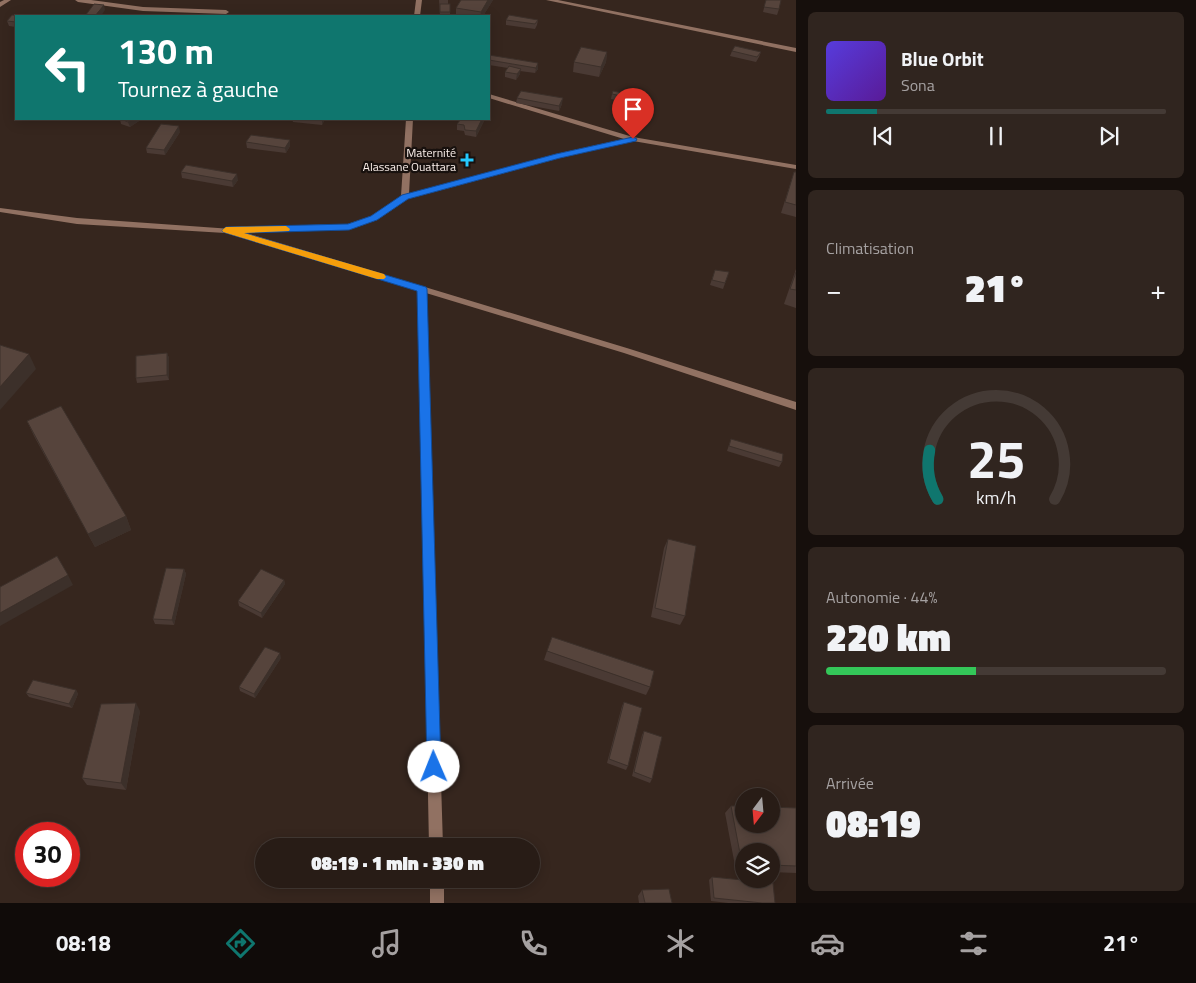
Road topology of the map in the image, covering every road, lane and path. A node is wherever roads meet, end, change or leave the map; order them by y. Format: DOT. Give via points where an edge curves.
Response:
graph roads {
  1 [pos="8,0"];
  2 [pos="78,0"];
  3 [pos="145,0"];
  4 [pos="419,0"];
  5 [pos="549,0"];
  6 [pos="0,5"];
  7 [pos="142,9"];
  8 [pos="226,12"];
  9 [pos="417,15"];
  10 [pos="796,50"];
  11 [pos="490,96"];
  12 [pos="409,120"];
  13 [pos="633,139"];
  14 [pos="796,167"];
  15 [pos="405,197"];
  16 [pos="0,210"];
  17 [pos="226,230"];
  18 [pos="422,289"];
  19 [pos="796,406"];
  20 [pos="436,838"];
  21 [pos="437,888"];
  22 [pos="437,903"];
  1 -- 6 [label="street"];
  2 -- 7 [label="street"];
  3 -- 7 [label="street"];
  4 -- 9 [label="street"];
  5 -- 10 [label="street"];
  7 -- 8 [label="street"];
  11 -- 13 [label="street"];
  12 -- 15 [label="street"];
  13 -- 14 [label="street"];
  13 -- 15 [label="street"];
  15 -- 17 [label="street" via="374,218 349,227"];
  16 -- 17 [label="street" via="77,221"];
  17 -- 18 [label="street"];
  18 -- 19 [label="street" via="627,350"];
  18 -- 20 [label="street"];
  21 -- 22 [label="street"];
}
